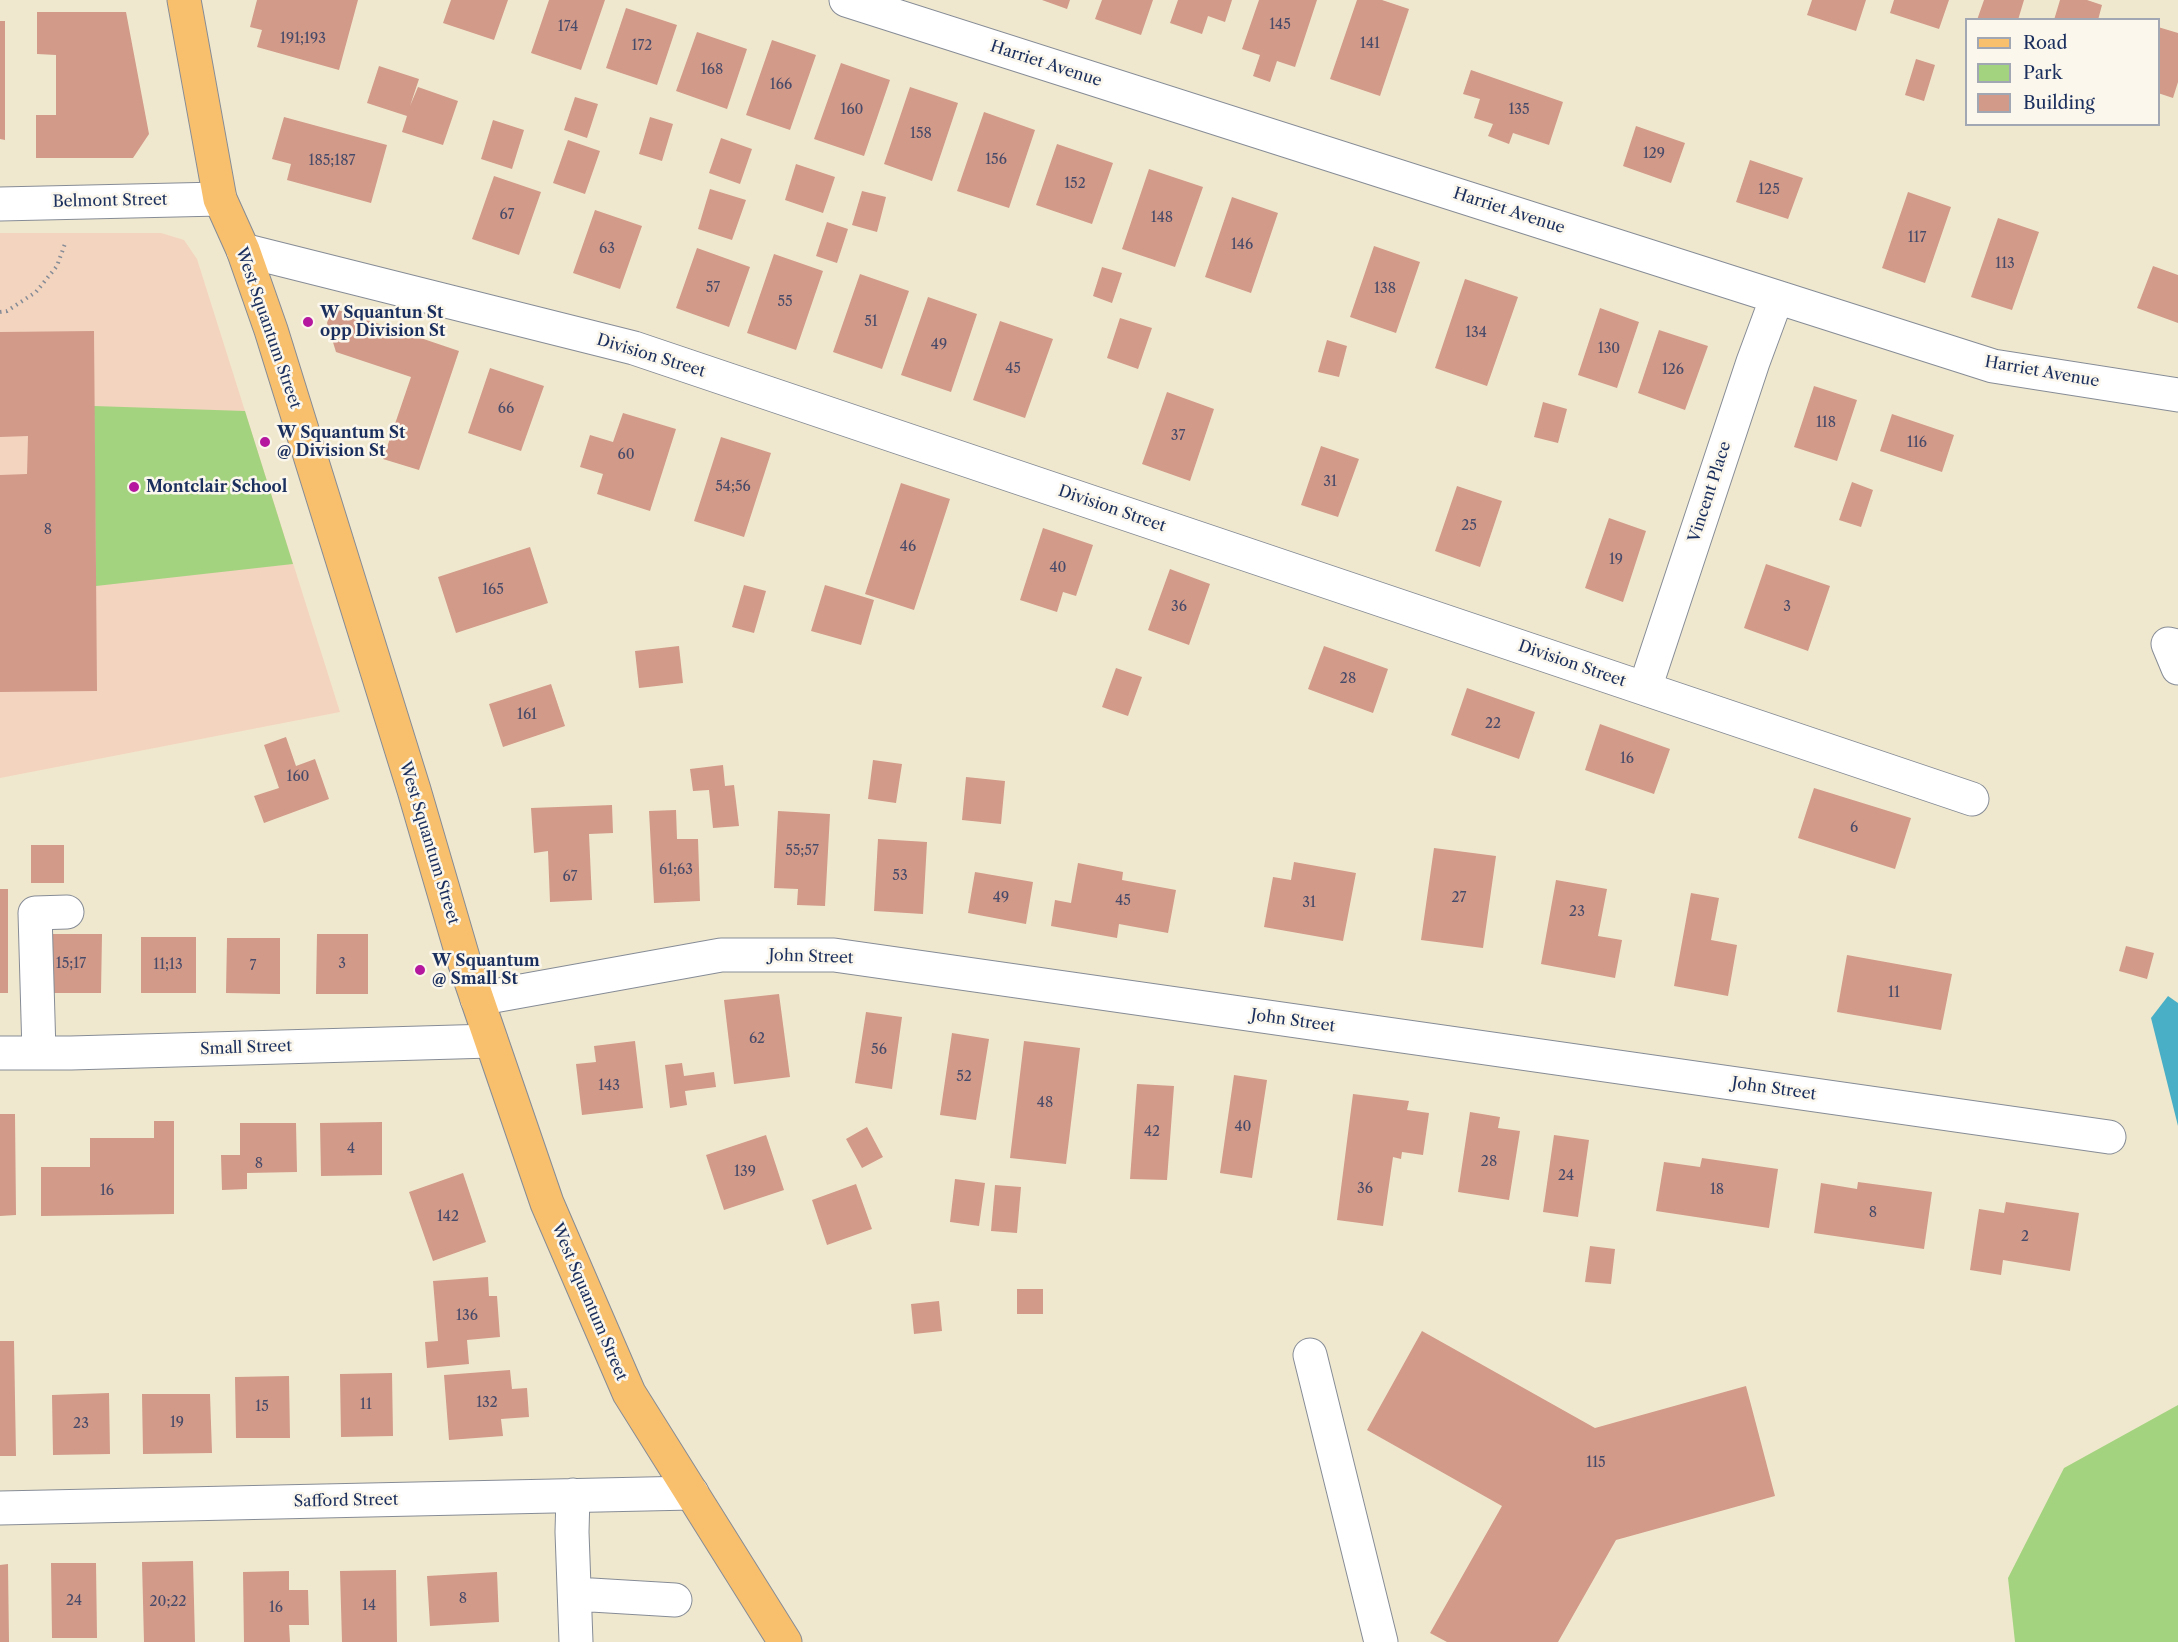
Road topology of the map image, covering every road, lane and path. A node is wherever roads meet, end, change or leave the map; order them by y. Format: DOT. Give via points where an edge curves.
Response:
graph roads {
  1 [pos="184,0"];
  2 [pos="846,0"];
  3 [pos="220,199"];
  4 [pos="0,204"];
  5 [pos="68,234"];
  6 [pos="243,250"];
  7 [pos="1778,297"];
  8 [pos="0,312"];
  9 [pos="2178,395"];
  10 [pos="2178,646"];
  11 [pos="2178,668"];
  12 [pos="1645,688"];
  13 [pos="1972,799"];
  14 [pos="67,912"];
  15 [pos="477,999"];
  16 [pos="491,1041"];
  17 [pos="0,1053"];
  18 [pos="39,1053"];
  19 [pos="2109,1137"];
  20 [pos="1310,1355"];
  21 [pos="692,1493"];
  22 [pos="573,1495"];
  23 [pos="0,1508"];
  24 [pos="575,1594"];
  25 [pos="675,1600"];
  26 [pos="576,1642"];
  27 [pos="785,1642"];
  28 [pos="1380,1642"];
  1 -- 3 [label="main road, West Squantum Street"];
  2 -- 7 [label="street, Harriet Avenue"];
  3 -- 4 [label="street, Belmont Street"];
  3 -- 6 [label="main road, West Squantum Street"];
  5 -- 8 [label="path" via="57,266 36,292"];
  6 -- 12 [label="street, Division Street" via="634,348"];
  6 -- 15 [label="main road, West Squantum Street"];
  7 -- 9 [label="street, Harriet Avenue" via="1993,366"];
  7 -- 12 [label="street, Vincent Place"];
  10 -- 11 [label="street" via="2168,644"];
  12 -- 13 [label="street, Division Street"];
  14 -- 18 [label="street" via="35,913"];
  15 -- 16 [label="main road, West Squantum Street"];
  15 -- 19 [label="street, John Street" via="721,955 834,956"];
  16 -- 18 [label="street, Small Street"];
  16 -- 21 [label="main road, West Squantum Street" via="547,1203 629,1393"];
  17 -- 18 [label="street, Small Street"];
  20 -- 28 [label="street"];
  21 -- 22 [label="street, Safford Street"];
  21 -- 27 [label="main road, West Squantum Street"];
  22 -- 23 [label="street, Safford Street"];
  22 -- 24 [label="street"];
  24 -- 25 [label="street"];
  24 -- 26 [label="street"];
}
